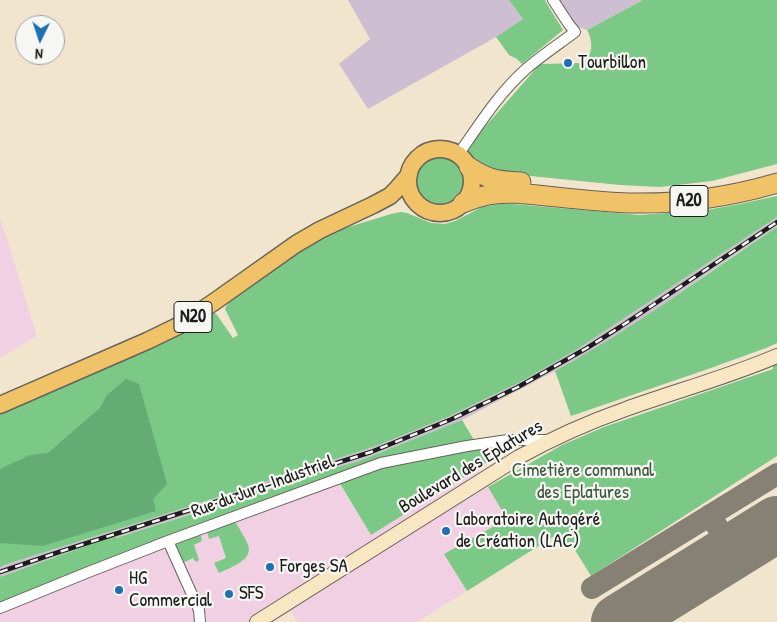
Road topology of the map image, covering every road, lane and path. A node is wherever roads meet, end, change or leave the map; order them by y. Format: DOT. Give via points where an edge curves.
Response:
graph roads {
  1 [pos="553,0"];
  2 [pos="464,161"];
  3 [pos="777,171"];
  4 [pos="409,175"];
  5 [pos="777,183"];
  6 [pos="418,203"];
  7 [pos="463,203"];
  8 [pos="373,205"];
  9 [pos="777,356"];
  10 [pos="0,405"];
  11 [pos="549,440"];
  12 [pos="168,541"];
  13 [pos="0,608"];
  14 [pos="200,622"];
  15 [pos="257,622"];
  1 -- 2 [label="street" via="575,32 519,76 488,112"];
  2 -- 3 [label="highway, A20" via="493,180 631,192 709,187"];
  2 -- 4 [label="main road, N20" via="444,149 428,151 411,167"];
  2 -- 7 [label="main road" via="472,182"];
  4 -- 6 [label="main road" via="410,190"];
  4 -- 8 [label="main road, N20" via="390,196"];
  5 -- 7 [label="highway, A20" via="682,202 629,203 500,193"];
  6 -- 7 [label="main road, N20" via="430,211 444,212"];
  6 -- 8 [label="main road, N20"];
  8 -- 10 [label="main road, N20" via="296,244 180,325"];
  9 -- 11 [label="main road, Boulevard des Eplatures"];
  11 -- 12 [label="street, Rue du Jura-Industriel" via="508,440 381,463"];
  11 -- 15 [label="main road, Boulevard des Eplatures"];
  12 -- 13 [label="street, Rue du Jura-Industriel"];
  12 -- 14 [label="street" via="199,610"];
}
